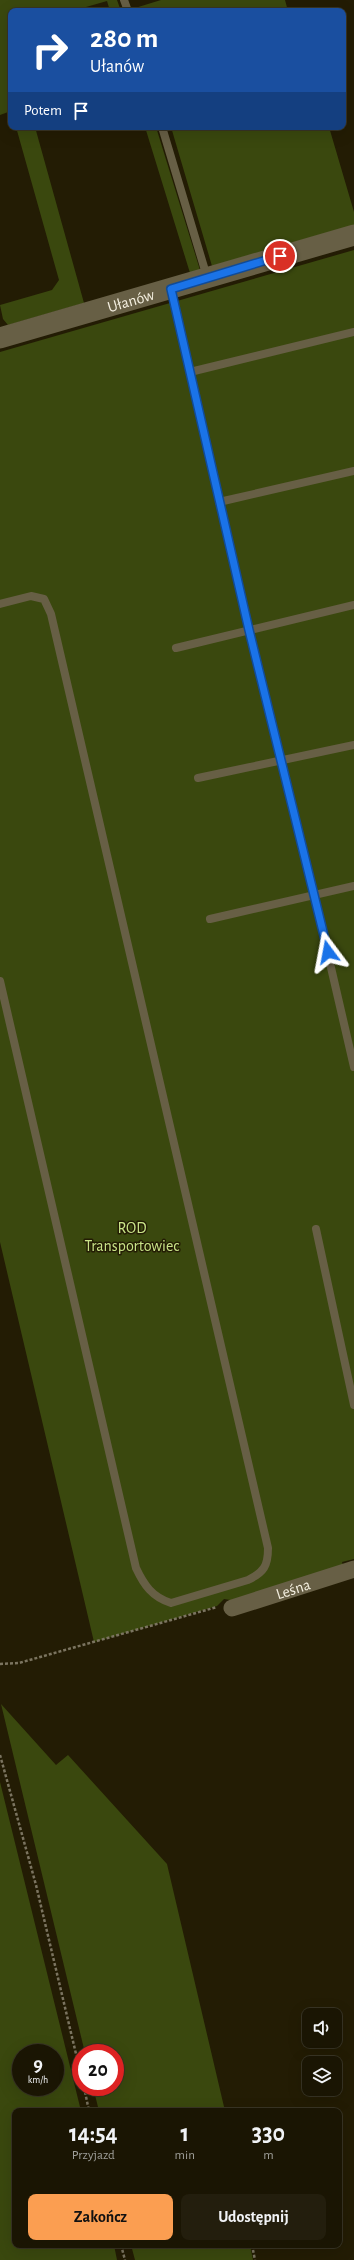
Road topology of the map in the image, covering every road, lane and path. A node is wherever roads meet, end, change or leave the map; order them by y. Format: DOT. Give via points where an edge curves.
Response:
graph roads {
  1 [pos="163,130"];
  2 [pos="354,235"];
  3 [pos="207,278"];
  4 [pos="171,289"];
  5 [pos="354,332"];
  6 [pos="0,338"];
  7 [pos="190,372"];
  8 [pos="354,471"];
  9 [pos="219,502"];
  10 [pos="0,604"];
  11 [pos="354,605"];
  12 [pos="249,630"];
  13 [pos="176,648"];
  14 [pos="354,745"];
  15 [pos="281,761"];
  16 [pos="198,778"];
  17 [pos="354,886"];
  18 [pos="314,894"];
  19 [pos="210,918"];
  20 [pos="0,981"];
  21 [pos="354,1067"];
  22 [pos="316,1229"];
  23 [pos="354,1405"];
  24 [pos="354,1569"];
  25 [pos="232,1608"];
  26 [pos="0,1664"];
  27 [pos="0,1755"];
  28 [pos="74,2044"];
  29 [pos="86,2096"];
  30 [pos="88,2108"];
  31 [pos="122,2248"];
  32 [pos="253,2248"];
  33 [pos="125,2260"];
  34 [pos="255,2260"];
  1 -- 3 [label="lane"];
  2 -- 3 [label="street, Ułanów"];
  3 -- 4 [label="street, Ułanów"];
  4 -- 6 [label="street, Ułanów"];
  4 -- 7 [label="lane"];
  5 -- 7 [label="lane"];
  7 -- 9 [label="lane"];
  8 -- 9 [label="lane"];
  9 -- 12 [label="lane"];
  10 -- 20 [label="lane" via="31,596 44,599 51,614 268,1548 266,1565 248,1580 171,1603 159,1599 150,1592 136,1568"];
  11 -- 12 [label="lane"];
  12 -- 13 [label="lane"];
  12 -- 15 [label="lane"];
  14 -- 15 [label="lane"];
  15 -- 16 [label="lane"];
  15 -- 18 [label="lane"];
  17 -- 18 [label="lane"];
  18 -- 19 [label="lane"];
  18 -- 21 [label="lane"];
  22 -- 23 [label="lane"];
  24 -- 25 [label="street, Leśna"];
  25 -- 26 [label="path" via="222,1606 19,1663"];
  27 -- 28 [label="path" via="36,1886"];
  29 -- 30 [label="path"];
  31 -- 33 [label="path"];
  32 -- 34 [label="path"];
}
